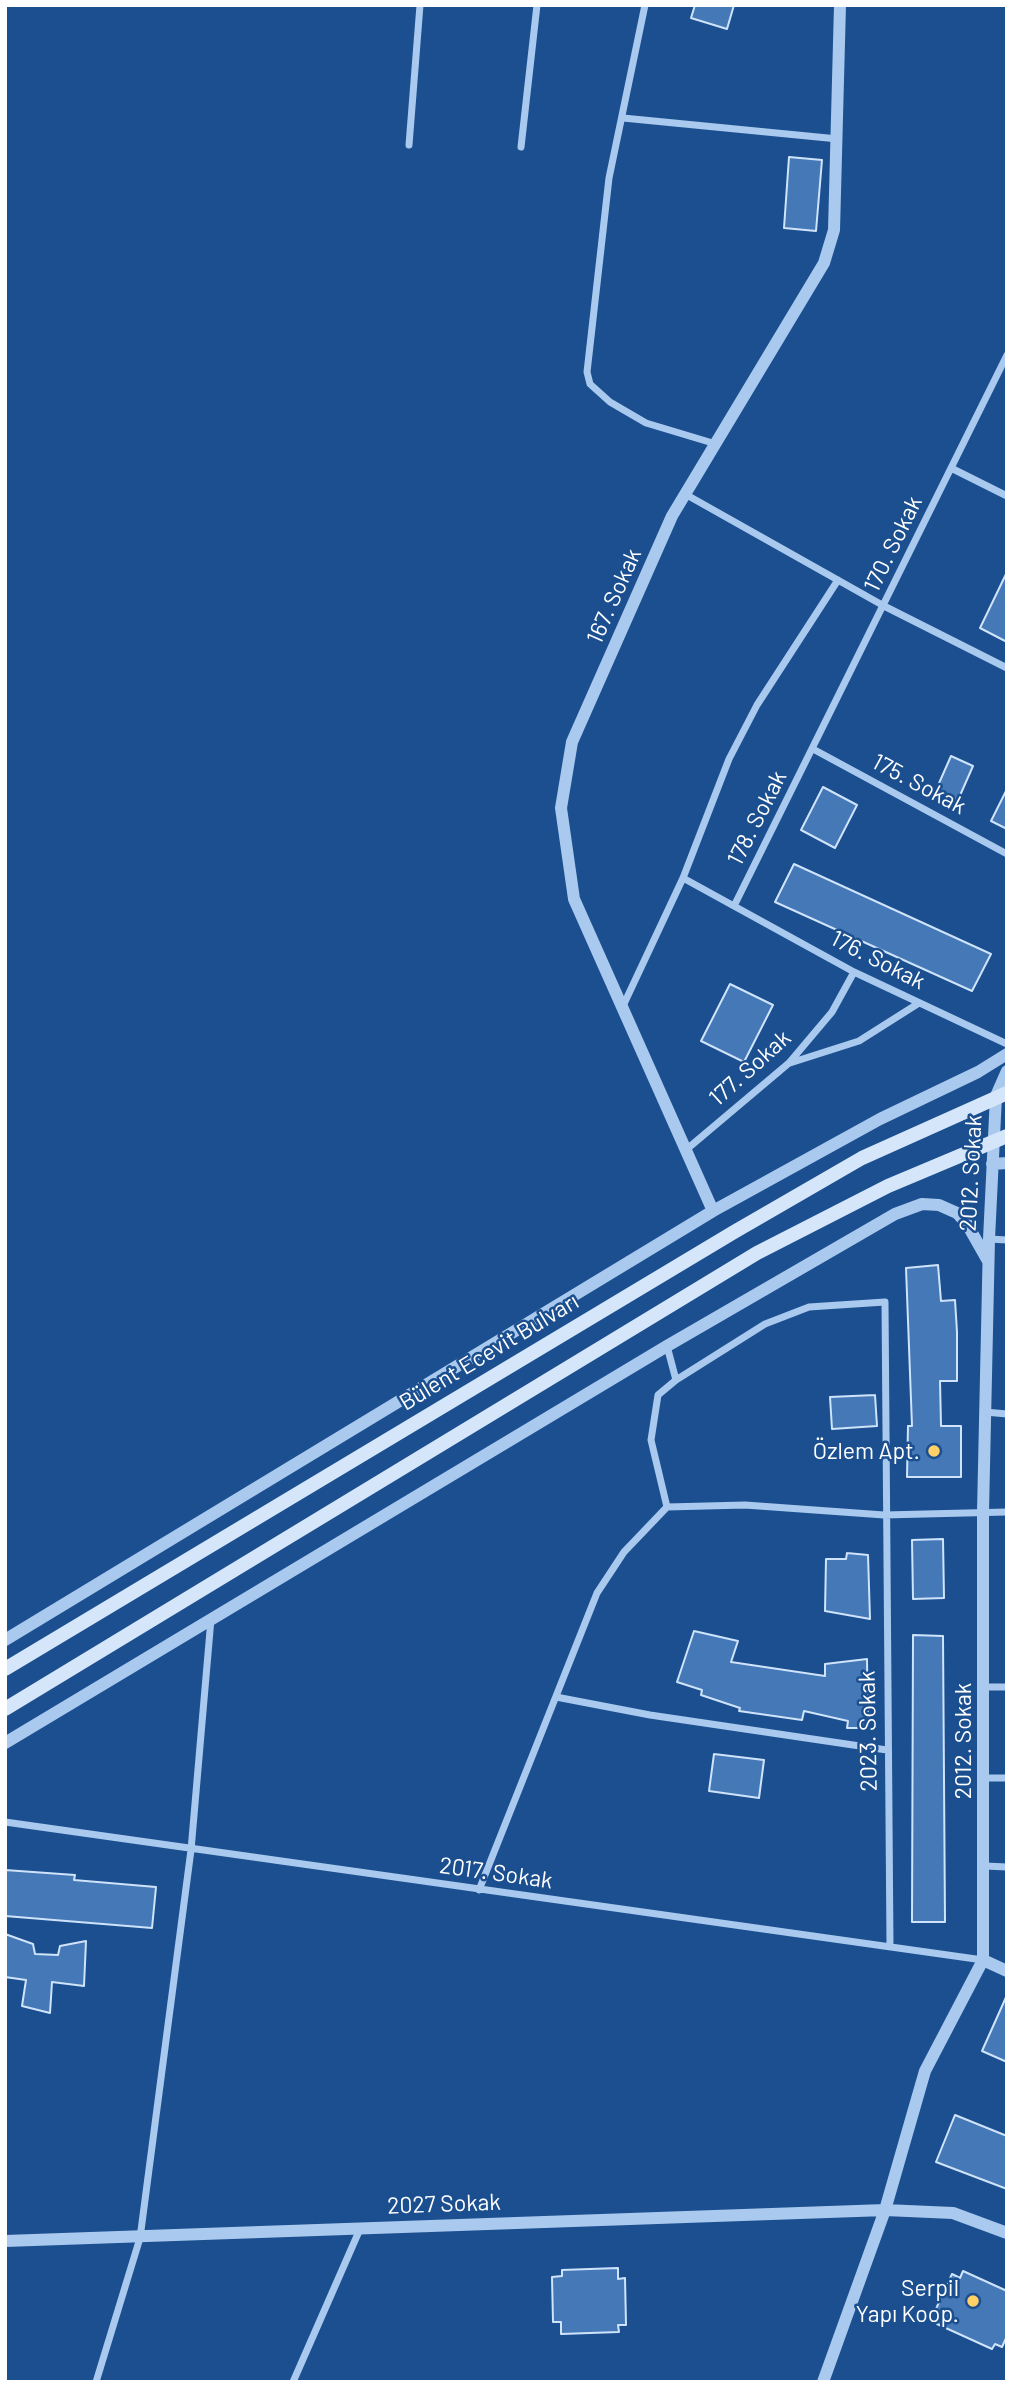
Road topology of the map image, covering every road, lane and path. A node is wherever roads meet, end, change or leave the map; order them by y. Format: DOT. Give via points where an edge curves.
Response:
graph roads {
  1 [pos="420,5"];
  2 [pos="537,5"];
  3 [pos="645,5"];
  4 [pos="840,5"];
  5 [pos="623,118"];
  6 [pos="838,139"];
  7 [pos="409,145"];
  8 [pos="521,147"];
  9 [pos="1007,355"];
  10 [pos="716,443"];
  11 [pos="951,468"];
  12 [pos="685,494"];
  13 [pos="1007,496"];
  14 [pos="838,580"];
  15 [pos="884,606"];
  16 [pos="1007,668"];
  17 [pos="813,749"];
  18 [pos="1007,854"];
  19 [pos="683,878"];
  20 [pos="735,904"];
  21 [pos="854,972"];
  22 [pos="919,1003"];
  23 [pos="622,1007"];
  24 [pos="1007,1044"];
  25 [pos="1007,1055"];
  26 [pos="789,1063"];
  27 [pos="1007,1071"];
  28 [pos="1002,1094"];
  29 [pos="1001,1138"];
  30 [pos="687,1149"];
  31 [pos="1007,1163"];
  32 [pos="992,1164"];
  33 [pos="713,1211"];
  34 [pos="989,1239"];
  35 [pos="1007,1240"];
  36 [pos="989,1261"];
  37 [pos="667,1346"];
  38 [pos="676,1380"];
  39 [pos="985,1412"];
  40 [pos="1007,1414"];
  41 [pos="667,1507"];
  42 [pos="984,1512"];
  43 [pos="1007,1512"];
  44 [pos="884,1515"];
  45 [pos="211,1618"];
  46 [pos="5,1640"];
  47 [pos="5,1669"];
  48 [pos="984,1687"];
  49 [pos="1007,1687"];
  50 [pos="556,1697"];
  51 [pos="5,1709"];
  52 [pos="5,1743"];
  53 [pos="887,1751"];
  54 [pos="984,1778"];
  55 [pos="1007,1778"];
  56 [pos="5,1822"];
  57 [pos="191,1850"];
  58 [pos="985,1867"];
  59 [pos="1007,1867"];
  60 [pos="479,1890"];
  61 [pos="890,1947"];
  62 [pos="983,1960"];
  63 [pos="1007,1970"];
  64 [pos="885,2210"];
  65 [pos="360,2228"];
  66 [pos="1007,2232"];
  67 [pos="140,2238"];
  68 [pos="5,2241"];
  69 [pos="96,2382"];
  70 [pos="293,2382"];
  71 [pos="822,2382"];
  1 -- 7 [label="street"];
  2 -- 8 [label="street"];
  3 -- 5 [label="street"];
  4 -- 6 [label="street, 167. Sokak"];
  5 -- 6 [label="street"];
  5 -- 10 [label="street" via="608,178 587,372 590,384 646,423"];
  6 -- 10 [label="street, 167. Sokak" via="834,230 824,263"];
  9 -- 11 [label="street, 170. Sokak"];
  10 -- 12 [label="street, 167. Sokak"];
  11 -- 13 [label="street"];
  11 -- 15 [label="street, 170. Sokak"];
  12 -- 14 [label="street"];
  12 -- 23 [label="street, 167. Sokak" via="671,516 572,742 561,808 574,899"];
  14 -- 15 [label="street"];
  14 -- 19 [label="street" via="757,705 729,759"];
  15 -- 16 [label="street"];
  15 -- 17 [label="street, 170. Sokak"];
  17 -- 18 [label="street, 175. Sokak"];
  17 -- 20 [label="street, 178. Sokak"];
  19 -- 20 [label="street, 176. Sokak"];
  19 -- 23 [label="street"];
  20 -- 21 [label="street, 176. Sokak"];
  21 -- 22 [label="street, 176. Sokak"];
  21 -- 26 [label="street, 177. Sokak" via="832,1012"];
  22 -- 24 [label="street, 176. Sokak"];
  22 -- 26 [label="street" via="859,1041"];
  23 -- 30 [label="street, 167. Sokak"];
  25 -- 33 [label="street"];
  26 -- 30 [label="street, 177. Sokak"];
  27 -- 28 [label="street, 2012. Sokak"];
  28 -- 29 [label="street, 2012. Sokak"];
  28 -- 47 [label="main road, Bülent Ecevit Bulvarı" via="862,1158 745,1225"];
  29 -- 32 [label="street, 2012. Sokak"];
  29 -- 51 [label="main road" via="888,1186 757,1253"];
  30 -- 33 [label="street, 167. Sokak"];
  31 -- 32 [label="street"];
  32 -- 34 [label="street, 2012. Sokak"];
  33 -- 46 [label="street"];
  34 -- 35 [label="street"];
  34 -- 36 [label="street, 2012. Sokak"];
  36 -- 37 [label="street" via="957,1213 922,1204 895,1214"];
  36 -- 39 [label="street, 2012. Sokak"];
  37 -- 38 [label="street"];
  37 -- 45 [label="street"];
  38 -- 41 [label="street" via="658,1395 651,1426"];
  38 -- 44 [label="street, 2023. Sokak" via="765,1324 809,1307 885,1302"];
  39 -- 40 [label="street"];
  39 -- 42 [label="street, 2012. Sokak"];
  41 -- 44 [label="street" via="745,1505"];
  41 -- 50 [label="street" via="631,1544 597,1593"];
  42 -- 43 [label="street"];
  42 -- 44 [label="street"];
  42 -- 48 [label="street, 2012. Sokak"];
  44 -- 53 [label="street, 2023. Sokak"];
  45 -- 52 [label="street"];
  45 -- 57 [label="street"];
  48 -- 49 [label="street"];
  48 -- 54 [label="street, 2012. Sokak"];
  50 -- 53 [label="street"];
  50 -- 60 [label="street"];
  53 -- 61 [label="street, 2023. Sokak"];
  54 -- 55 [label="street"];
  54 -- 58 [label="street, 2012. Sokak"];
  56 -- 57 [label="street, 2017. Sokak"];
  57 -- 60 [label="street, 2017. Sokak"];
  57 -- 67 [label="street"];
  58 -- 59 [label="street"];
  58 -- 62 [label="street, 2012. Sokak"];
  60 -- 61 [label="street, 2017. Sokak"];
  61 -- 62 [label="street, 2017. Sokak"];
  62 -- 63 [label="street"];
  62 -- 64 [label="street, 2012. Sokak" via="925,2071"];
  64 -- 65 [label="street, 2027 Sokak"];
  64 -- 66 [label="street, 2027 Sokak" via="953,2213"];
  64 -- 71 [label="street, 2012. Sokak"];
  65 -- 67 [label="street, 2027 Sokak"];
  65 -- 70 [label="street"];
  67 -- 68 [label="street, 2027 Sokak"];
  67 -- 69 [label="street"];
}
